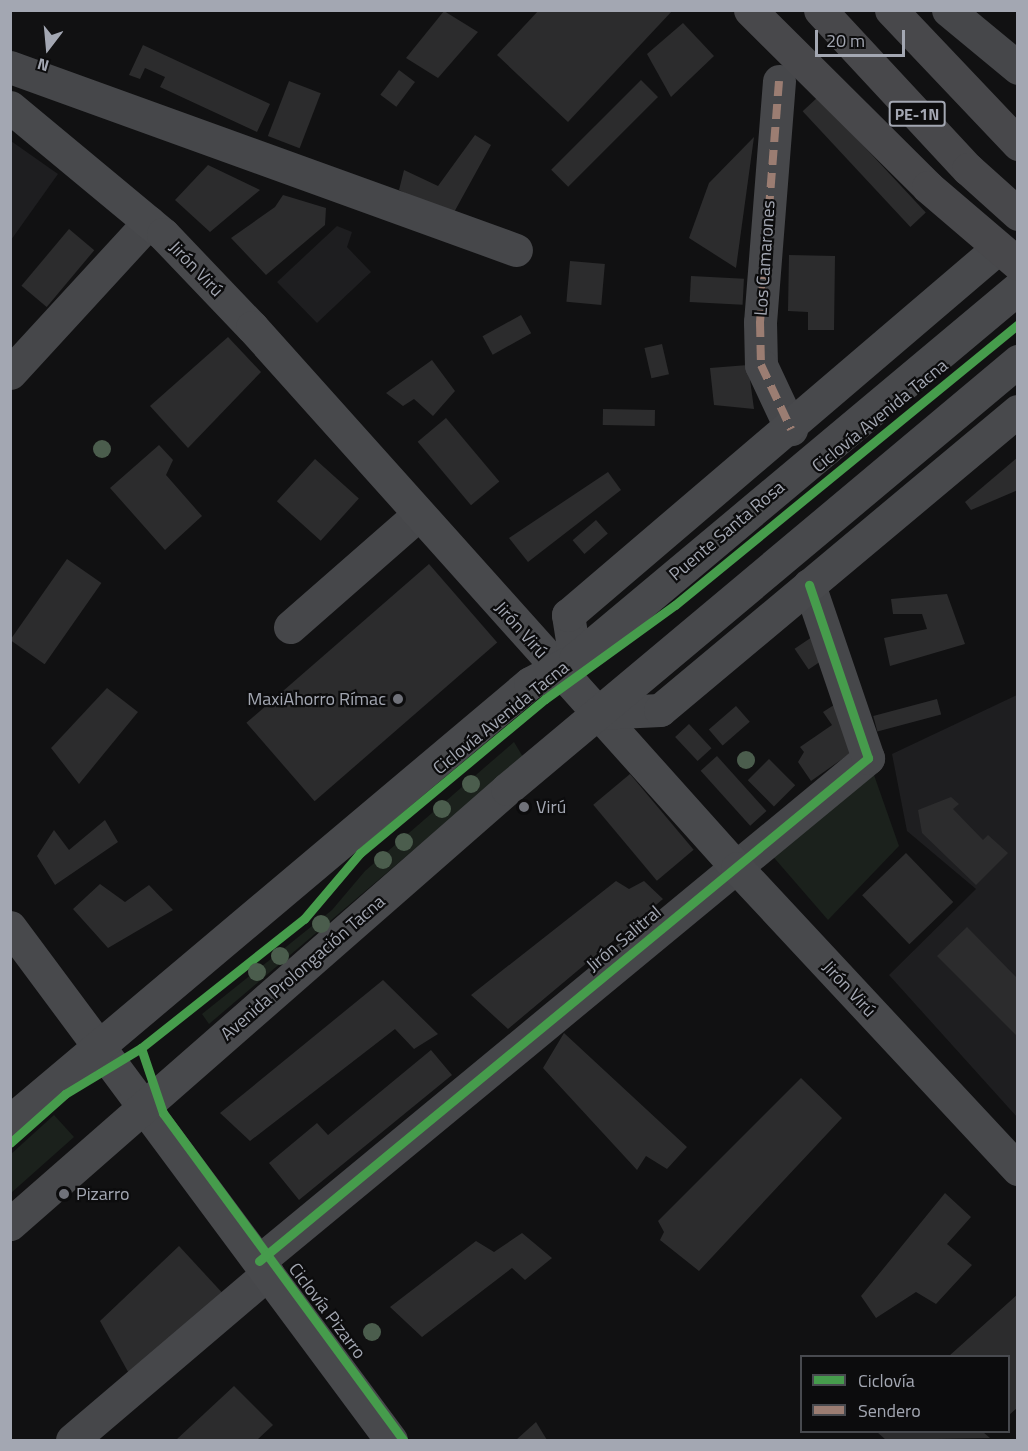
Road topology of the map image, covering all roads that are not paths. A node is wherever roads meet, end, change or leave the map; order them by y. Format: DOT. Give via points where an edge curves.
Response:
graph roads {
  1 [pos="750,10"];
  2 [pos="820,10"];
  3 [pos="891,10"];
  4 [pos="948,10"];
  5 [pos="10,67"];
  6 [pos="1017,68"];
  7 [pos="779,81"];
  8 [pos="10,107"];
  9 [pos="1017,144"];
  10 [pos="1017,214"];
  11 [pos="149,222"];
  12 [pos="516,250"];
  13 [pos="1008,256"];
  14 [pos="1008,296"];
  15 [pos="1017,361"];
  16 [pos="10,373"];
  17 [pos="1017,411"];
  18 [pos="791,429"];
  19 [pos="419,514"];
  20 [pos="809,585"];
  21 [pos="291,627"];
  22 [pos="566,664"];
  23 [pos="597,713"];
  24 [pos="736,868"];
  25 [pos="10,927"];
  26 [pos="96,1044"];
  27 [pos="142,1106"];
  28 [pos="10,1121"];
  29 [pos="1017,1169"];
  30 [pos="10,1224"];
  31 [pos="264,1267"];
  32 [pos="72,1440"];
  33 [pos="391,1440"];
  1 -- 13 [label="highway" via="928,187"];
  2 -- 10 [label="highway, PE-1N" via="968,169"];
  3 -- 9 [label="highway, PE-1N"];
  4 -- 6 [label="street"];
  5 -- 12 [label="street"];
  7 -- 18 [label="street, Los Camarones" via="760,322 761,365"];
  8 -- 11 [label="main road, Jirón Virú"];
  11 -- 16 [label="street"];
  11 -- 19 [label="main road, Jirón Virú" via="252,327"];
  13 -- 18 [label="main road"];
  14 -- 22 [label="main road, Puente Santa Rosa"];
  15 -- 23 [label="main road"];
  17 -- 20 [label="main road"];
  18 -- 22 [label="main road" via="568,615"];
  19 -- 21 [label="street"];
  19 -- 22 [label="main road, Jirón Virú"];
  20 -- 23 [label="main road" via="660,710"];
  20 -- 24 [label="street, Jirón Salitral" via="868,758"];
  22 -- 23 [label="main road, Jirón Virú"];
  22 -- 26 [label="main road" via="530,683"];
  23 -- 24 [label="main road, Jirón Virú"];
  23 -- 27 [label="main road, Avenida Prolongación Tacna"];
  24 -- 29 [label="main road, Jirón Virú"];
  24 -- 31 [label="street, Jirón Salitral"];
  25 -- 26 [label="main road"];
  26 -- 27 [label="main road"];
  26 -- 28 [label="main road"];
  27 -- 30 [label="main road, Avenida Prolongación Tacna"];
  27 -- 31 [label="main road"];
  31 -- 32 [label="street, Jirón Salitral"];
  31 -- 33 [label="main road"];
}
